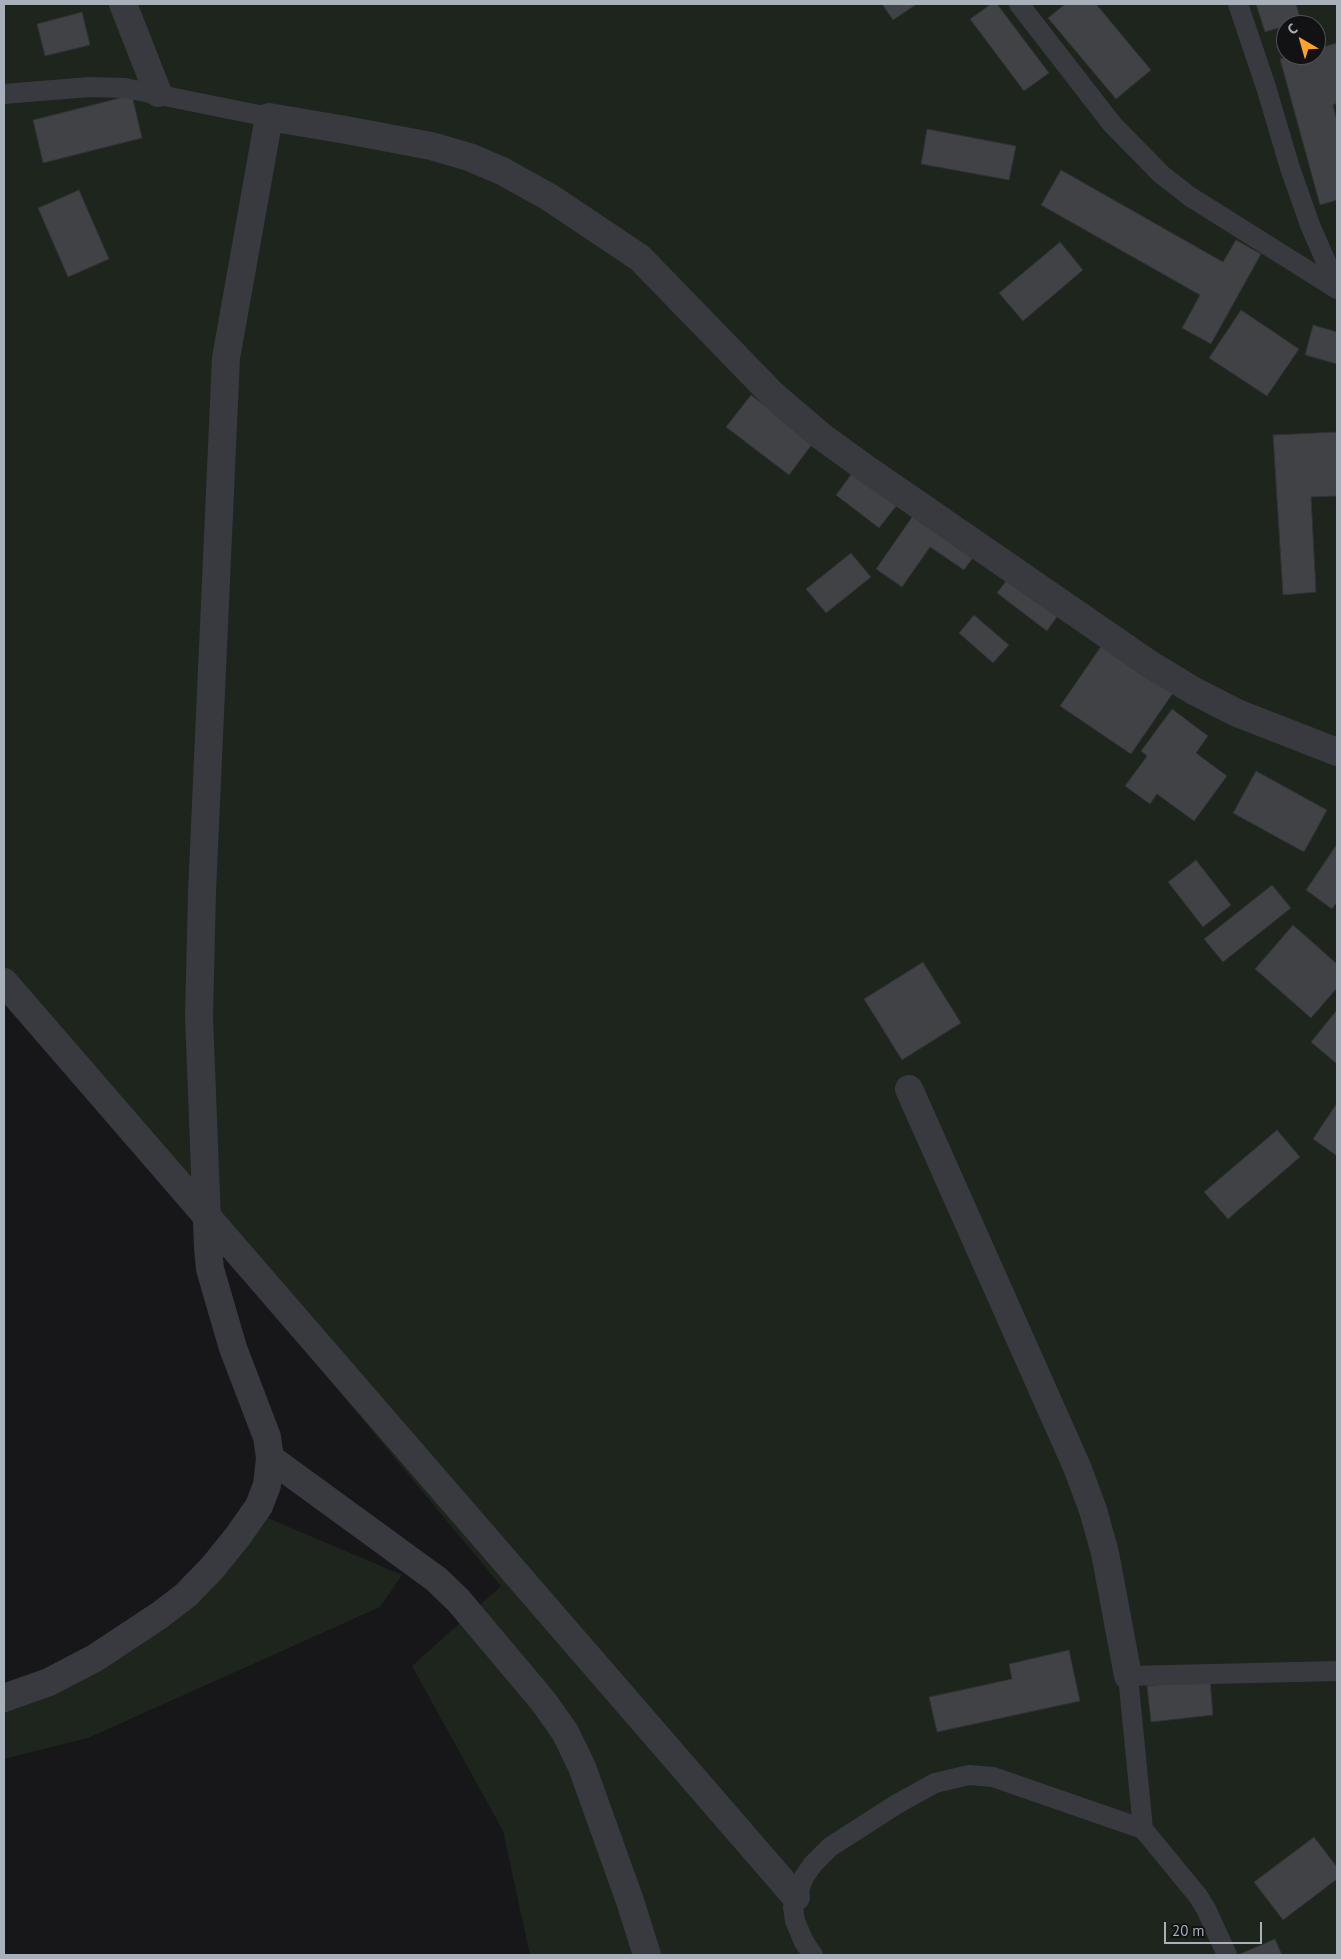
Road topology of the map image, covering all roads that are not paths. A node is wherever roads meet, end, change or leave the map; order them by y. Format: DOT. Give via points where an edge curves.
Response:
graph roads {
  1 [pos="123,4"];
  2 [pos="1020,4"];
  3 [pos="1238,4"];
  4 [pos="158,93"];
  5 [pos="4,94"];
  6 [pos="269,117"];
  7 [pos="1337,288"];
  8 [pos="1337,752"];
  9 [pos="4,982"];
  10 [pos="909,1089"];
  11 [pos="206,1214"];
  12 [pos="270,1458"];
  13 [pos="1337,1671"];
  14 [pos="1128,1676"];
  15 [pos="4,1698"];
  16 [pos="1143,1829"];
  17 [pos="796,1897"];
  18 [pos="646,1955"];
  19 [pos="813,1955"];
  20 [pos="1226,1955"];
  1 -- 4 [label="street"];
  2 -- 7 [label="lane" via="1112,124 1161,174 1189,196"];
  3 -- 7 [label="lane" via="1290,168"];
  4 -- 5 [label="lane" via="90,87"];
  4 -- 6 [label="lane"];
  6 -- 8 [label="street" via="412,142 468,156 549,197 640,258 773,395 820,436 868,470 1151,665 1194,691 1237,713"];
  6 -- 11 [label="street" via="226,358 199,1016"];
  9 -- 11 [label="street"];
  10 -- 14 [label="street" via="1094,1510"];
  11 -- 12 [label="street" via="213,1278 233,1348 267,1437"];
  11 -- 17 [label="street"];
  12 -- 15 [label="street" via="267,1485 259,1506 218,1561 186,1595 95,1658 49,1682"];
  12 -- 18 [label="street" via="436,1579 458,1600 543,1701 565,1732 582,1767"];
  13 -- 14 [label="lane"];
  14 -- 16 [label="lane"];
  16 -- 17 [label="lane" via="1000,1779 982,1776 957,1778 935,1784 897,1804 830,1847 804,1877"];
  16 -- 20 [label="lane" via="1198,1896"];
  17 -- 19 [label="lane" via="793,1907 795,1921"];
}
